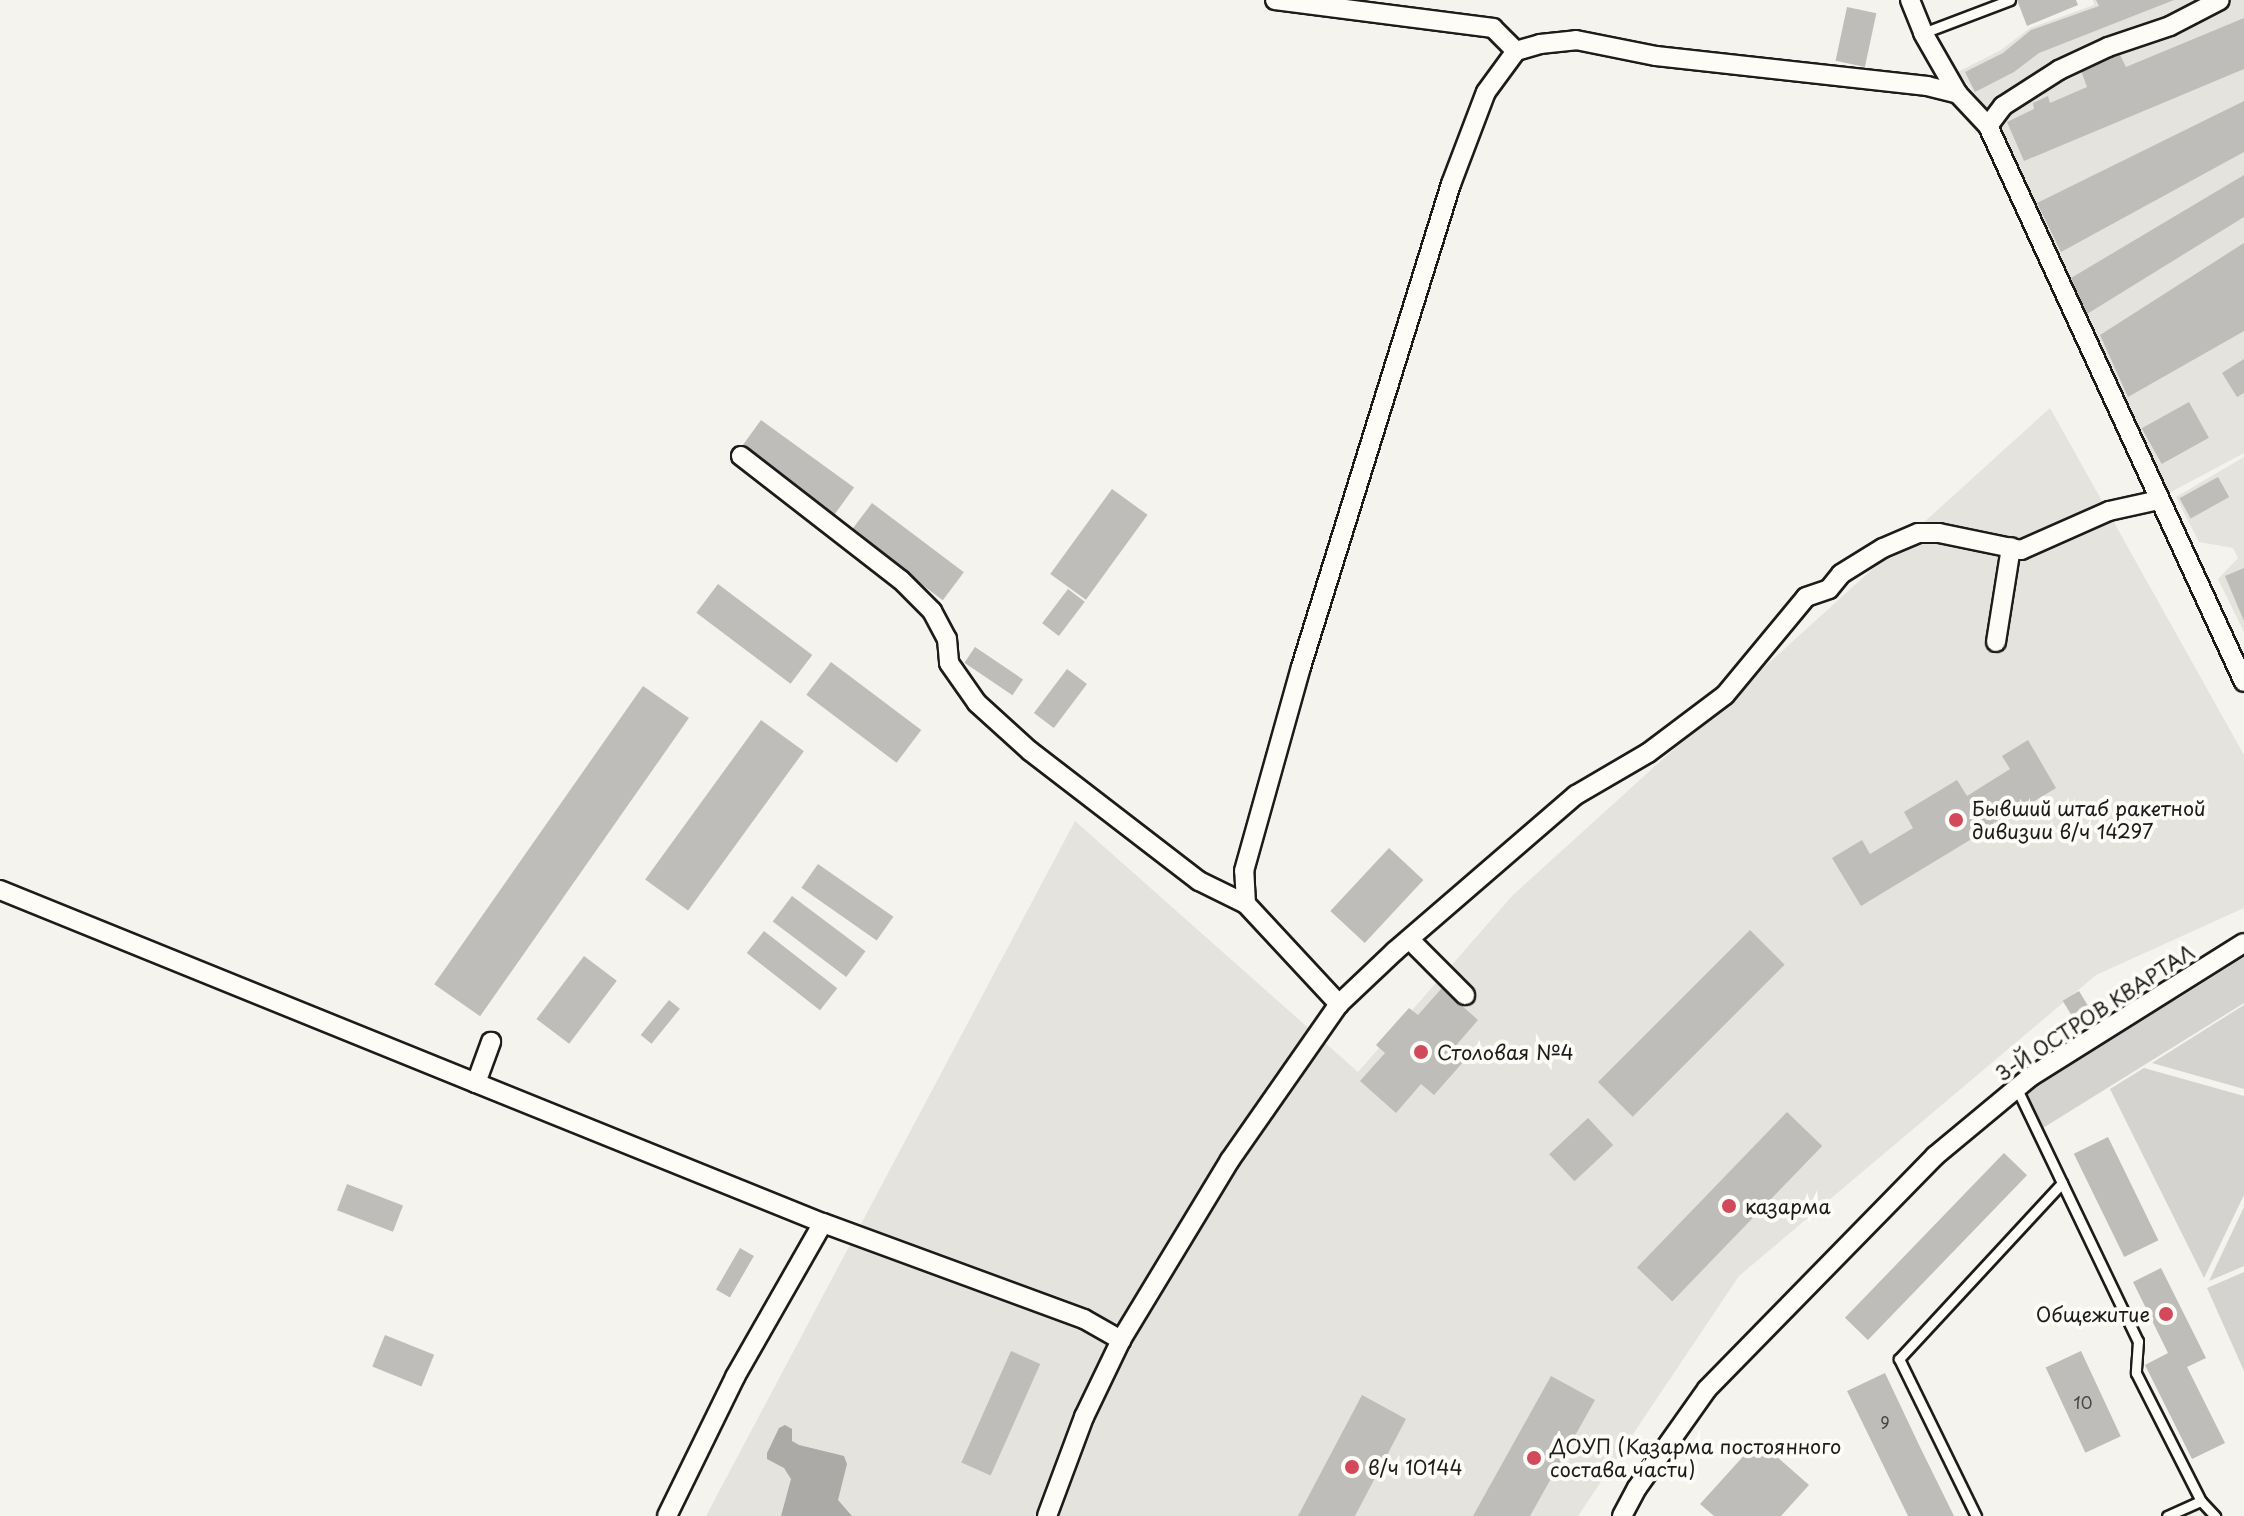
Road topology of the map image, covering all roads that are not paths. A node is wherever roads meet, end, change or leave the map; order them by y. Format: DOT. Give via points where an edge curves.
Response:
graph roads {
  1 [pos="1275,0"];
  2 [pos="1910,0"];
  3 [pos="2010,0"];
  4 [pos="2220,0"];
  5 [pos="1923,33"];
  6 [pos="1516,51"];
  7 [pos="1958,94"];
  8 [pos="1988,126"];
  9 [pos="741,456"];
  10 [pos="2159,500"];
  11 [pos="2011,547"];
  12 [pos="1996,642"];
  13 [pos="2244,682"];
  14 [pos="0,890"];
  15 [pos="1246,904"];
  16 [pos="1410,940"];
  17 [pos="2244,943"];
  18 [pos="1465,995"];
  19 [pos="1339,1004"];
  20 [pos="491,1042"];
  21 [pos="476,1083"];
  22 [pos="2017,1089"];
  23 [pos="2062,1183"];
  24 [pos="823,1223"];
  25 [pos="1121,1340"];
  26 [pos="2201,1501"];
  27 [pos="667,1516"];
  28 [pos="1047,1516"];
  29 [pos="1622,1516"];
  30 [pos="1976,1516"];
  31 [pos="2167,1516"];
  32 [pos="2215,1516"];
  1 -- 6 [label="street" via="1493,28"];
  2 -- 5 [label="street"];
  3 -- 5 [label="lane"];
  4 -- 8 [label="street" via="2059,70 2003,106"];
  5 -- 7 [label="street"];
  6 -- 7 [label="street" via="1576,40 1656,56 1927,86"];
  6 -- 15 [label="street" via="1486,92 1425,265 1244,871"];
  7 -- 8 [label="street"];
  8 -- 10 [label="street"];
  9 -- 15 [label="street" via="901,580 932,611 947,639 949,663 970,693 1030,751 1199,881"];
  10 -- 11 [label="street" via="2109,511 2021,550"];
  10 -- 13 [label="street"];
  11 -- 12 [label="street"];
  11 -- 16 [label="street" via="1918,533 1841,574 1829,589 1806,597 1725,695 1648,753 1576,795"];
  14 -- 21 [label="street"];
  15 -- 19 [label="street"];
  16 -- 18 [label="street"];
  16 -- 19 [label="street"];
  17 -- 22 [label="street, 3-Й ОСТРОВ КВАРТАЛ"];
  19 -- 25 [label="street" via="1235,1152"];
  20 -- 21 [label="street"];
  21 -- 24 [label="street"];
  22 -- 23 [label="lane"];
  22 -- 29 [label="street, 3-Й ОСТРОВ КВАРТАЛ" via="1935,1156 1707,1389"];
  23 -- 26 [label="lane" via="2138,1341 2136,1373"];
  23 -- 30 [label="lane" via="1899,1359"];
  24 -- 25 [label="street" via="1084,1319"];
  24 -- 27 [label="street" via="735,1377"];
  25 -- 28 [label="street" via="1084,1417"];
  26 -- 31 [label="lane"];
  26 -- 32 [label="lane"];
}
